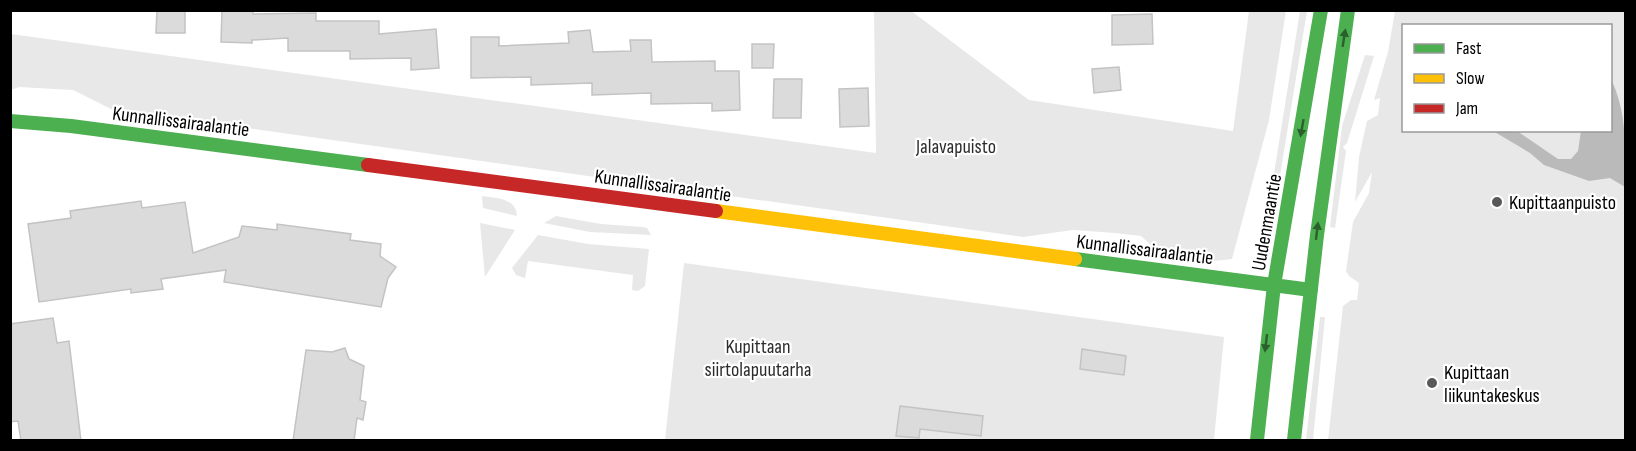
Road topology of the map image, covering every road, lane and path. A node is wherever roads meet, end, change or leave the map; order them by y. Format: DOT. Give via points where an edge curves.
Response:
graph roads {
  1 [pos="1321,10"];
  2 [pos="1348,10"];
  3 [pos="10,121"];
  4 [pos="1274,285"];
  5 [pos="1311,290"];
  6 [pos="1257,441"];
  7 [pos="1294,441"];
  1 -- 4 [label="street, Uudenmaantie, one-way"];
  5 -- 2 [label="street, one-way"];
  3 -- 4 [label="street, Kunnallissairaalantie"];
  4 -- 5 [label="street, Kunnallissairaalantie"];
  4 -- 6 [label="street, Uudenmaantie, one-way"];
  5 -- 7 [label="street"];
}
